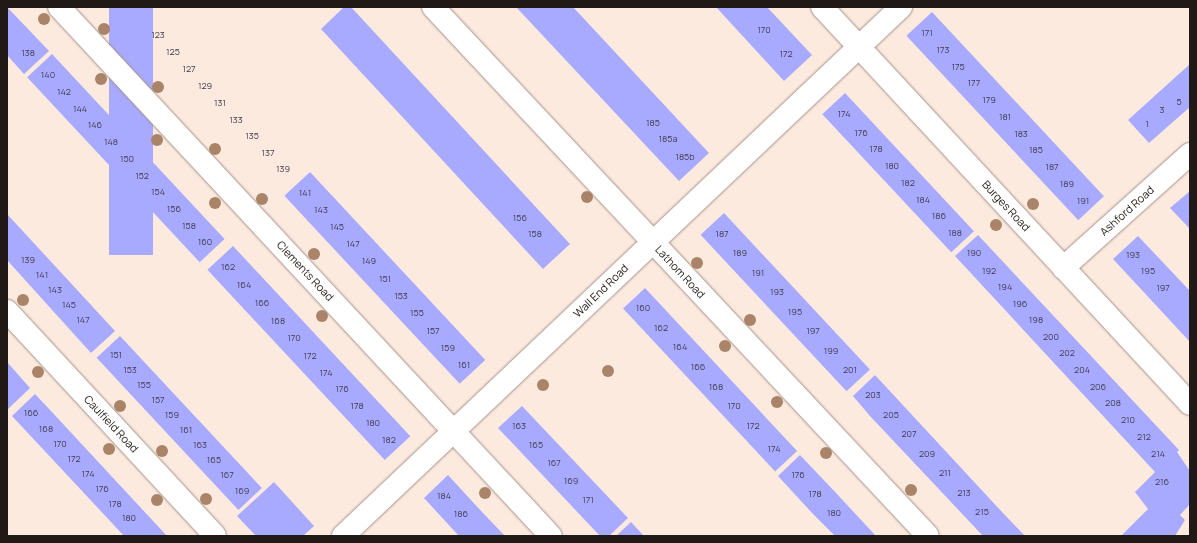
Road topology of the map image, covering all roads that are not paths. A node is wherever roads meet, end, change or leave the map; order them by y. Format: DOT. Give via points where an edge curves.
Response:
graph roads {
  1 [pos="59,7"];
  2 [pos="433,7"];
  3 [pos="822,7"];
  4 [pos="901,7"];
  5 [pos="858,46"];
  6 [pos="1190,154"];
  7 [pos="652,242"];
  8 [pos="1063,268"];
  9 [pos="7,311"];
  10 [pos="1190,404"];
  11 [pos="453,431"];
  12 [pos="215,536"];
  13 [pos="343,536"];
  14 [pos="551,536"];
  15 [pos="928,536"];
  1 -- 11 [label="street, Clements Road"];
  2 -- 7 [label="street, Lathom Road"];
  3 -- 5 [label="street, Burges Road"];
  4 -- 5 [label="street, Wall End Road"];
  5 -- 7 [label="street, Wall End Road"];
  5 -- 8 [label="street, Burges Road"];
  6 -- 8 [label="street, Ashford Road"];
  7 -- 11 [label="street, Wall End Road"];
  7 -- 15 [label="street, Lathom Road"];
  8 -- 10 [label="street, Burges Road"];
  9 -- 12 [label="street, Caulfield Road"];
  11 -- 13 [label="street, Wall End Road"];
  11 -- 14 [label="street, Clements Road"];
}
